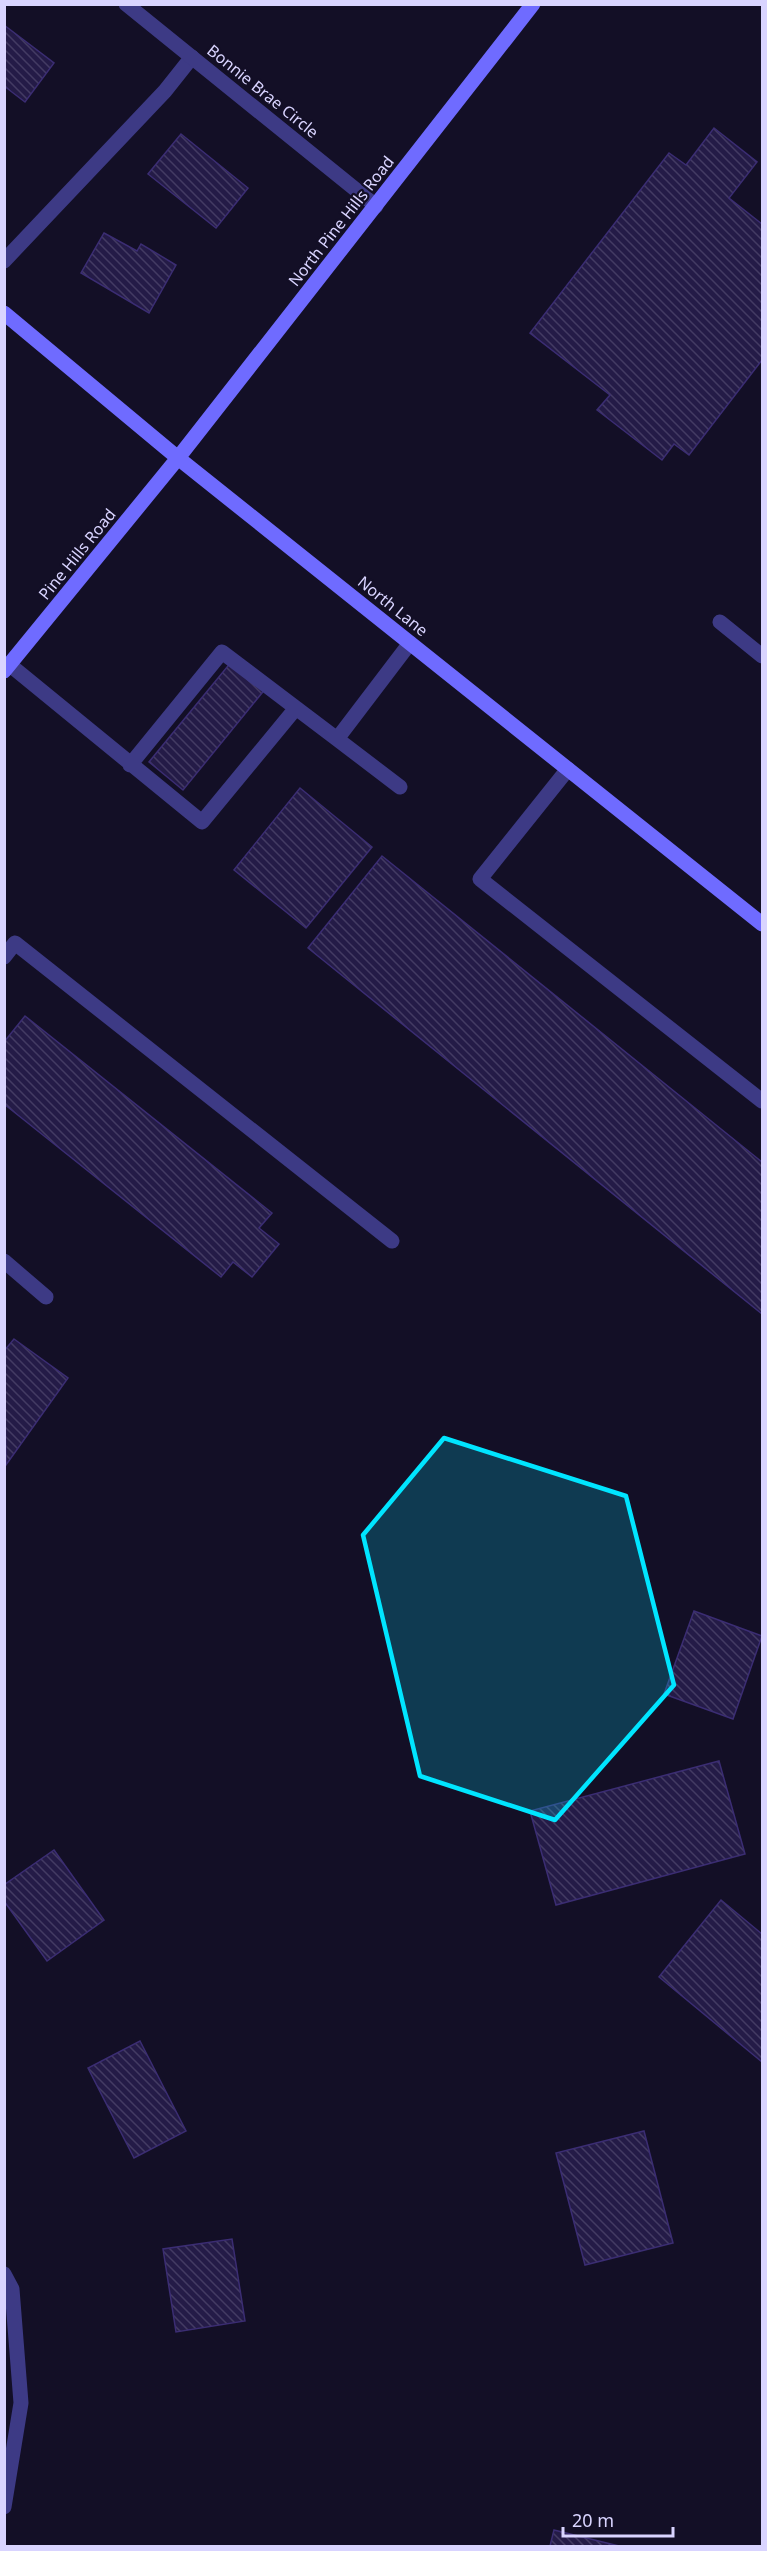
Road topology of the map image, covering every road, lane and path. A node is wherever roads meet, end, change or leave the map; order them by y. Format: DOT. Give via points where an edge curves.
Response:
graph roads {
  1 [pos="126,4"];
  2 [pos="533,4"];
  3 [pos="192,57"];
  4 [pos="376,206"];
  5 [pos="4,261"];
  6 [pos="4,313"];
  7 [pos="178,458"];
  8 [pos="720,622"];
  9 [pos="410,643"];
  10 [pos="762,656"];
  11 [pos="7,668"];
  12 [pos="296,708"];
  13 [pos="337,740"];
  14 [pos="130,765"];
  15 [pos="568,769"];
  16 [pos="400,787"];
  17 [pos="762,924"];
  18 [pos="4,957"];
  19 [pos="762,1101"];
  20 [pos="392,1241"];
  21 [pos="4,1262"];
  22 [pos="46,1297"];
  23 [pos="4,2274"];
  24 [pos="4,2507"];
  1 -- 3 [label="street, Bonnie Brae Circle"];
  2 -- 4 [label="street, North Pine Hills Road"];
  3 -- 4 [label="street, Bonnie Brae Circle"];
  3 -- 5 [label="street" via="165,91"];
  4 -- 7 [label="street, North Pine Hills Road"];
  6 -- 7 [label="street, North Lane"];
  7 -- 9 [label="street, North Lane"];
  7 -- 11 [label="street, Pine Hills Road"];
  8 -- 10 [label="street"];
  9 -- 13 [label="street"];
  9 -- 15 [label="street, North Lane"];
  11 -- 14 [label="street"];
  12 -- 13 [label="street"];
  12 -- 14 [label="street" via="222,652"];
  12 -- 14 [label="street" via="202,822"];
  13 -- 16 [label="street"];
  15 -- 17 [label="street, North Lane"];
  15 -- 19 [label="street" via="480,879"];
  18 -- 20 [label="street" via="15,943"];
  21 -- 22 [label="street"];
  23 -- 24 [label="street" via="12,2289 21,2403"];
}
